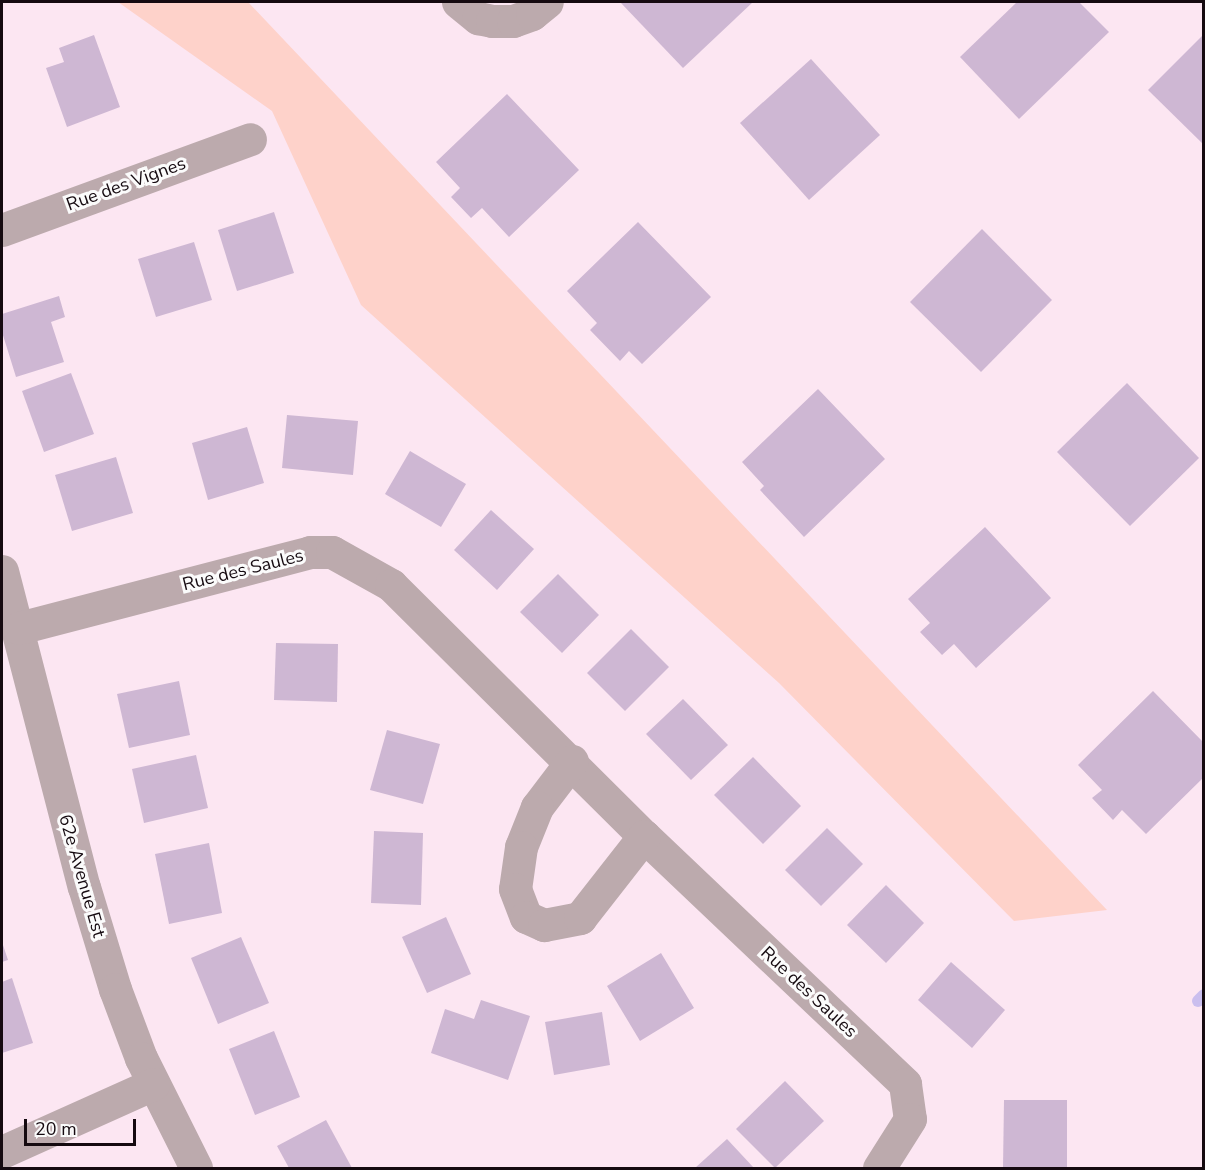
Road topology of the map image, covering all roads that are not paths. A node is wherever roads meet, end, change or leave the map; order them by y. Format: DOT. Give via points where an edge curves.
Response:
graph roads {
  1 [pos="458,2"];
  2 [pos="547,2"];
  3 [pos="250,139"];
  4 [pos="2,230"];
  5 [pos="2,571"];
  6 [pos="19,628"];
  7 [pos="572,762"];
  8 [pos="644,836"];
  9 [pos="153,1084"];
  10 [pos="2,1152"];
  11 [pos="196,1168"];
  12 [pos="879,1168"];
  1 -- 2 [label="street" via="478,18 492,21 513,21 532,14"];
  3 -- 4 [label="street, Rue des Vignes"];
  5 -- 6 [label="street, 62e Avenue Est"];
  6 -- 7 [label="street, Rue des Saules" via="310,552 332,552 391,585"];
  6 -- 9 [label="street, 62e Avenue Est" via="84,886 116,989"];
  7 -- 8 [label="street, Rue des Saules"];
  7 -- 8 [label="street" via="537,807 521,847 515,889 526,917 544,925 580,918"];
  8 -- 12 [label="street, Rue des Saules" via="905,1084 910,1119"];
  9 -- 10 [label="street"];
  9 -- 11 [label="street, 62e Avenue Est"];
}
